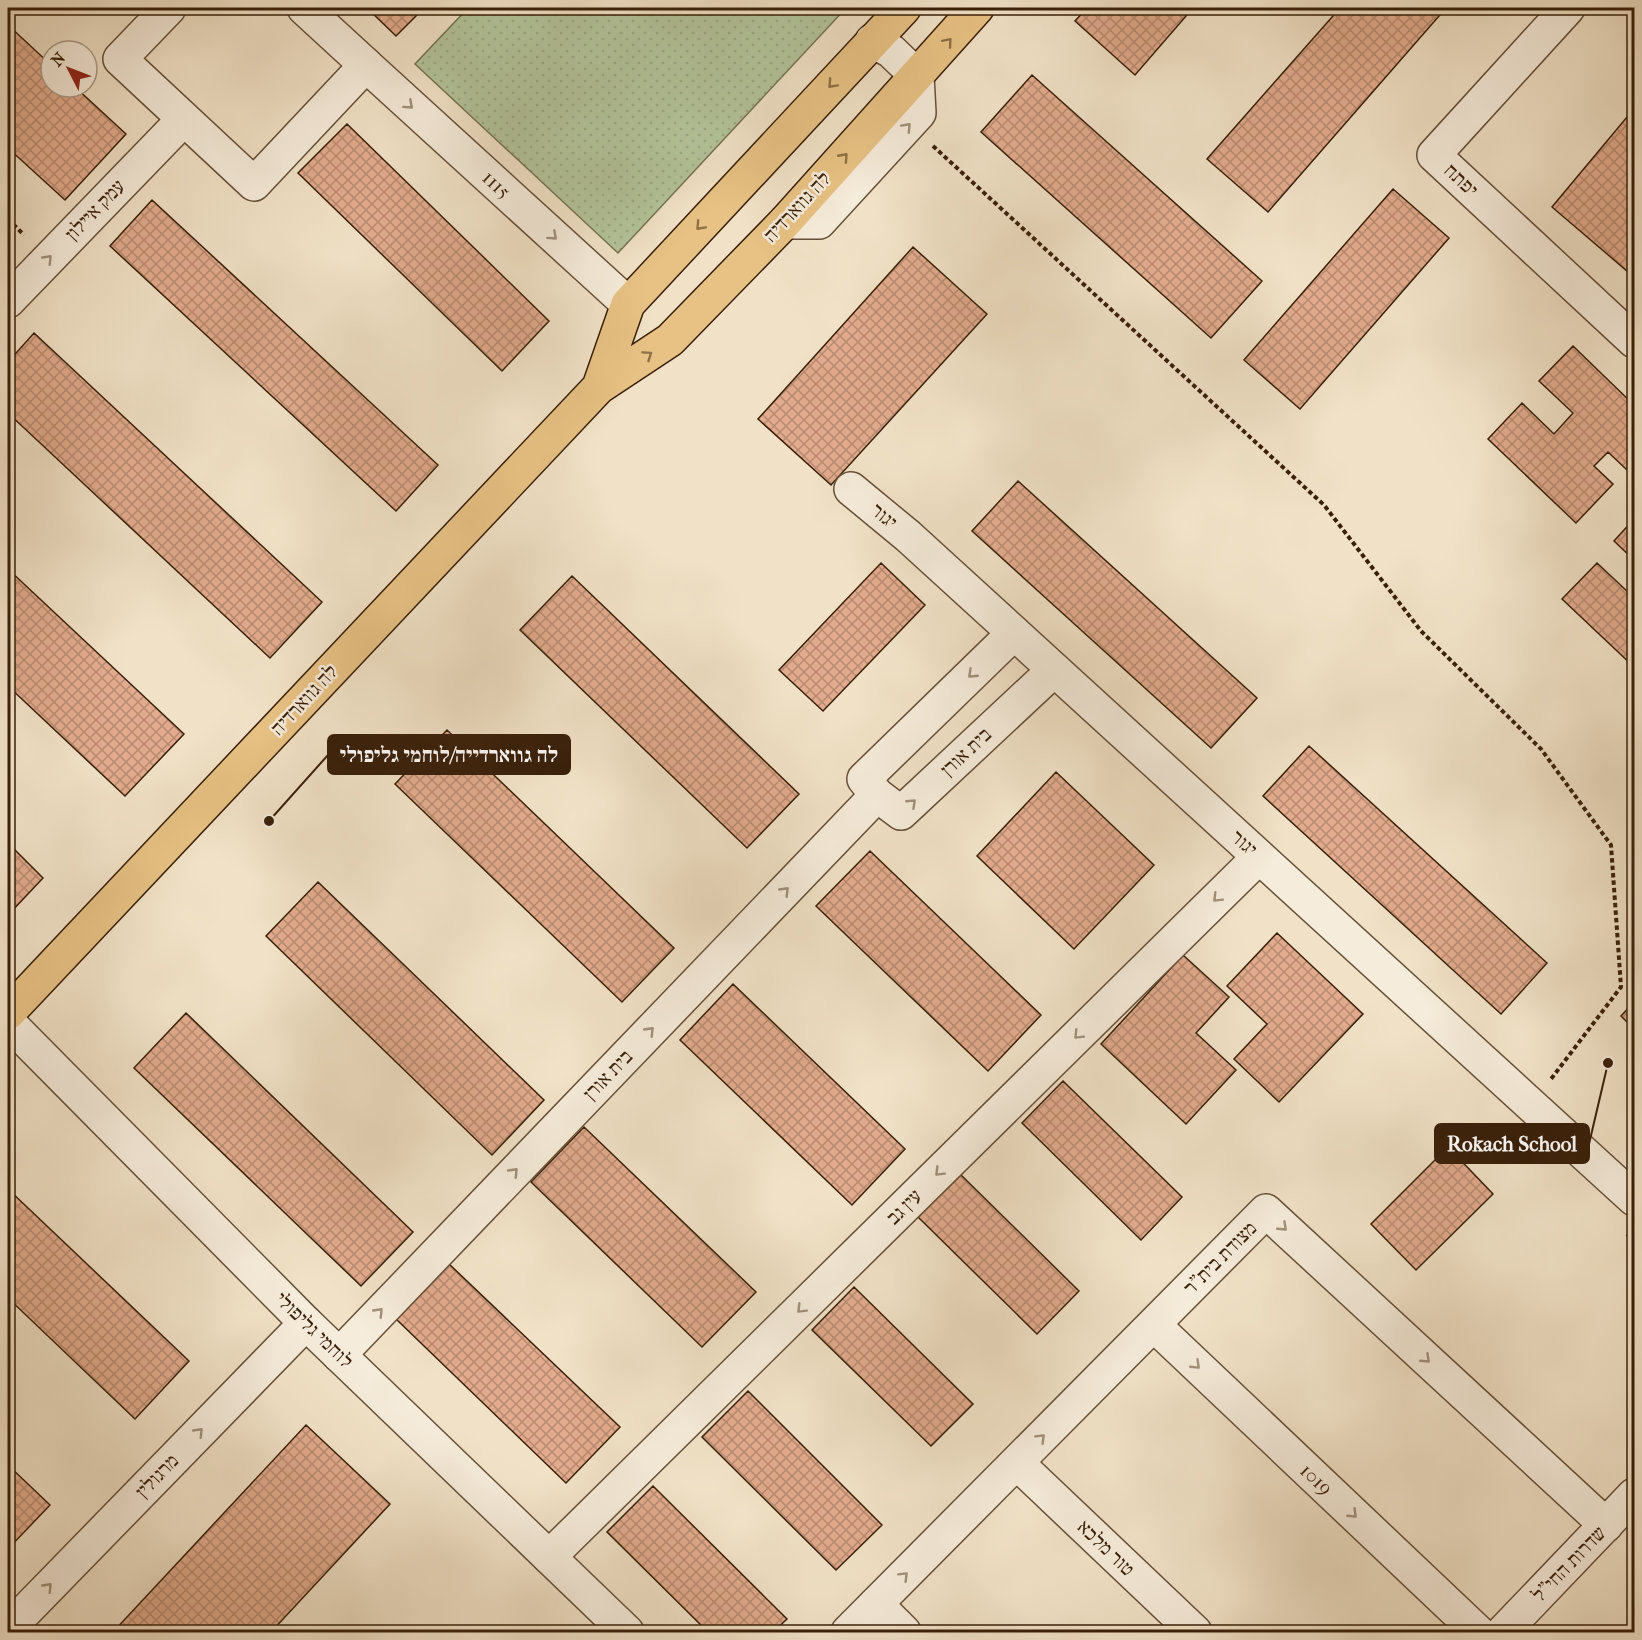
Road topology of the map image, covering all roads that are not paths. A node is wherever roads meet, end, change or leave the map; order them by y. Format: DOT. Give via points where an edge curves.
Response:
graph roads {
  1 [pos="169,8"];
  2 [pos="304,8"];
  3 [pos="904,8"];
  4 [pos="977,8"];
  5 [pos="1568,8"];
  6 [pos="872,41"];
  7 [pos="366,65"];
  8 [pos="917,76"];
  9 [pos="184,119"];
  10 [pos="785,222"];
  11 [pos="8,301"];
  12 [pos="628,304"];
  13 [pos="1635,341"];
  14 [pos="599,387"];
  15 [pos="851,489"];
  16 [pos="1014,633"];
  17 [pos="1054,669"];
  18 [pos="877,795"];
  19 [pos="1259,857"];
  20 [pos="8,1013"];
  21 [pos="8,1022"];
  22 [pos="1635,1200"];
  23 [pos="306,1323"];
  24 [pos="1154,1325"];
  25 [pos="339,1355"];
  26 [pos="1017,1463"];
  27 [pos="1635,1495"];
  28 [pos="1606,1525"];
  29 [pos="549,1557"];
  30 [pos="876,1604"];
  31 [pos="8,1629"];
  32 [pos="627,1632"];
  33 [pos="848,1632"];
  34 [pos="904,1632"];
  35 [pos="1195,1632"];
  36 [pos="1478,1632"];
  37 [pos="1503,1632"];
  1 -- 9 [label="street" via="120,59"];
  2 -- 7 [label="street, 1115"];
  3 -- 6 [label="main road, לה גווארדיה"];
  8 -- 4 [label="main road, לה גווארדיה, one-way"];
  5 -- 13 [label="street, יפתח" via="1434,155"];
  6 -- 8 [label="street" via="891,51"];
  6 -- 12 [label="main road, לה גווארדיה, one-way"];
  7 -- 9 [label="street" via="254,184"];
  7 -- 12 [label="street, 1115, one-way"];
  10 -- 8 [label="main road, לה גווארדיה, one-way"];
  10 -- 8 [label="street, one-way" via="819,222 919,114"];
  11 -- 9 [label="street, עמק איילון, one-way"];
  14 -- 10 [label="main road, לה גווארדיה, one-way" via="670,340"];
  12 -- 14 [label="main road, לה גווארדיה"];
  14 -- 20 [label="main road, לה גווארדיה"];
  15 -- 16 [label="street, יגור"];
  16 -- 17 [label="street, יגור"];
  16 -- 18 [label="street, one-way" via="864,780"];
  18 -- 17 [label="street, בית אורן, one-way" via="901,813"];
  17 -- 19 [label="street, יגור"];
  25 -- 18 [label="street, בית אורן, one-way"];
  19 -- 22 [label="street, יגור"];
  19 -- 29 [label="street, עין גב, one-way"];
  21 -- 23 [label="street, לוחמי גליפולי"];
  23 -- 25 [label="street, לוחמי גליפולי"];
  31 -- 23 [label="street, מרגולין, one-way"];
  26 -- 24 [label="street, מצודת בית\"ר, one-way"];
  24 -- 28 [label="street, מצודת בית\"ר, one-way" via="1266,1211"];
  24 -- 36 [label="street, 1019, one-way"];
  25 -- 29 [label="street, לוחמי גליפולי"];
  30 -- 26 [label="street, מצודת בית\"ר, one-way"];
  26 -- 35 [label="street, טור מלכא"];
  27 -- 28 [label="street, שדרות החי\"ל"];
  28 -- 37 [label="street, שדרות החי\"ל"];
  29 -- 32 [label="street, לוחמי גליפולי"];
  30 -- 33 [label="street, מצודת בית\"ר"];
  30 -- 34 [label="street"];
}
